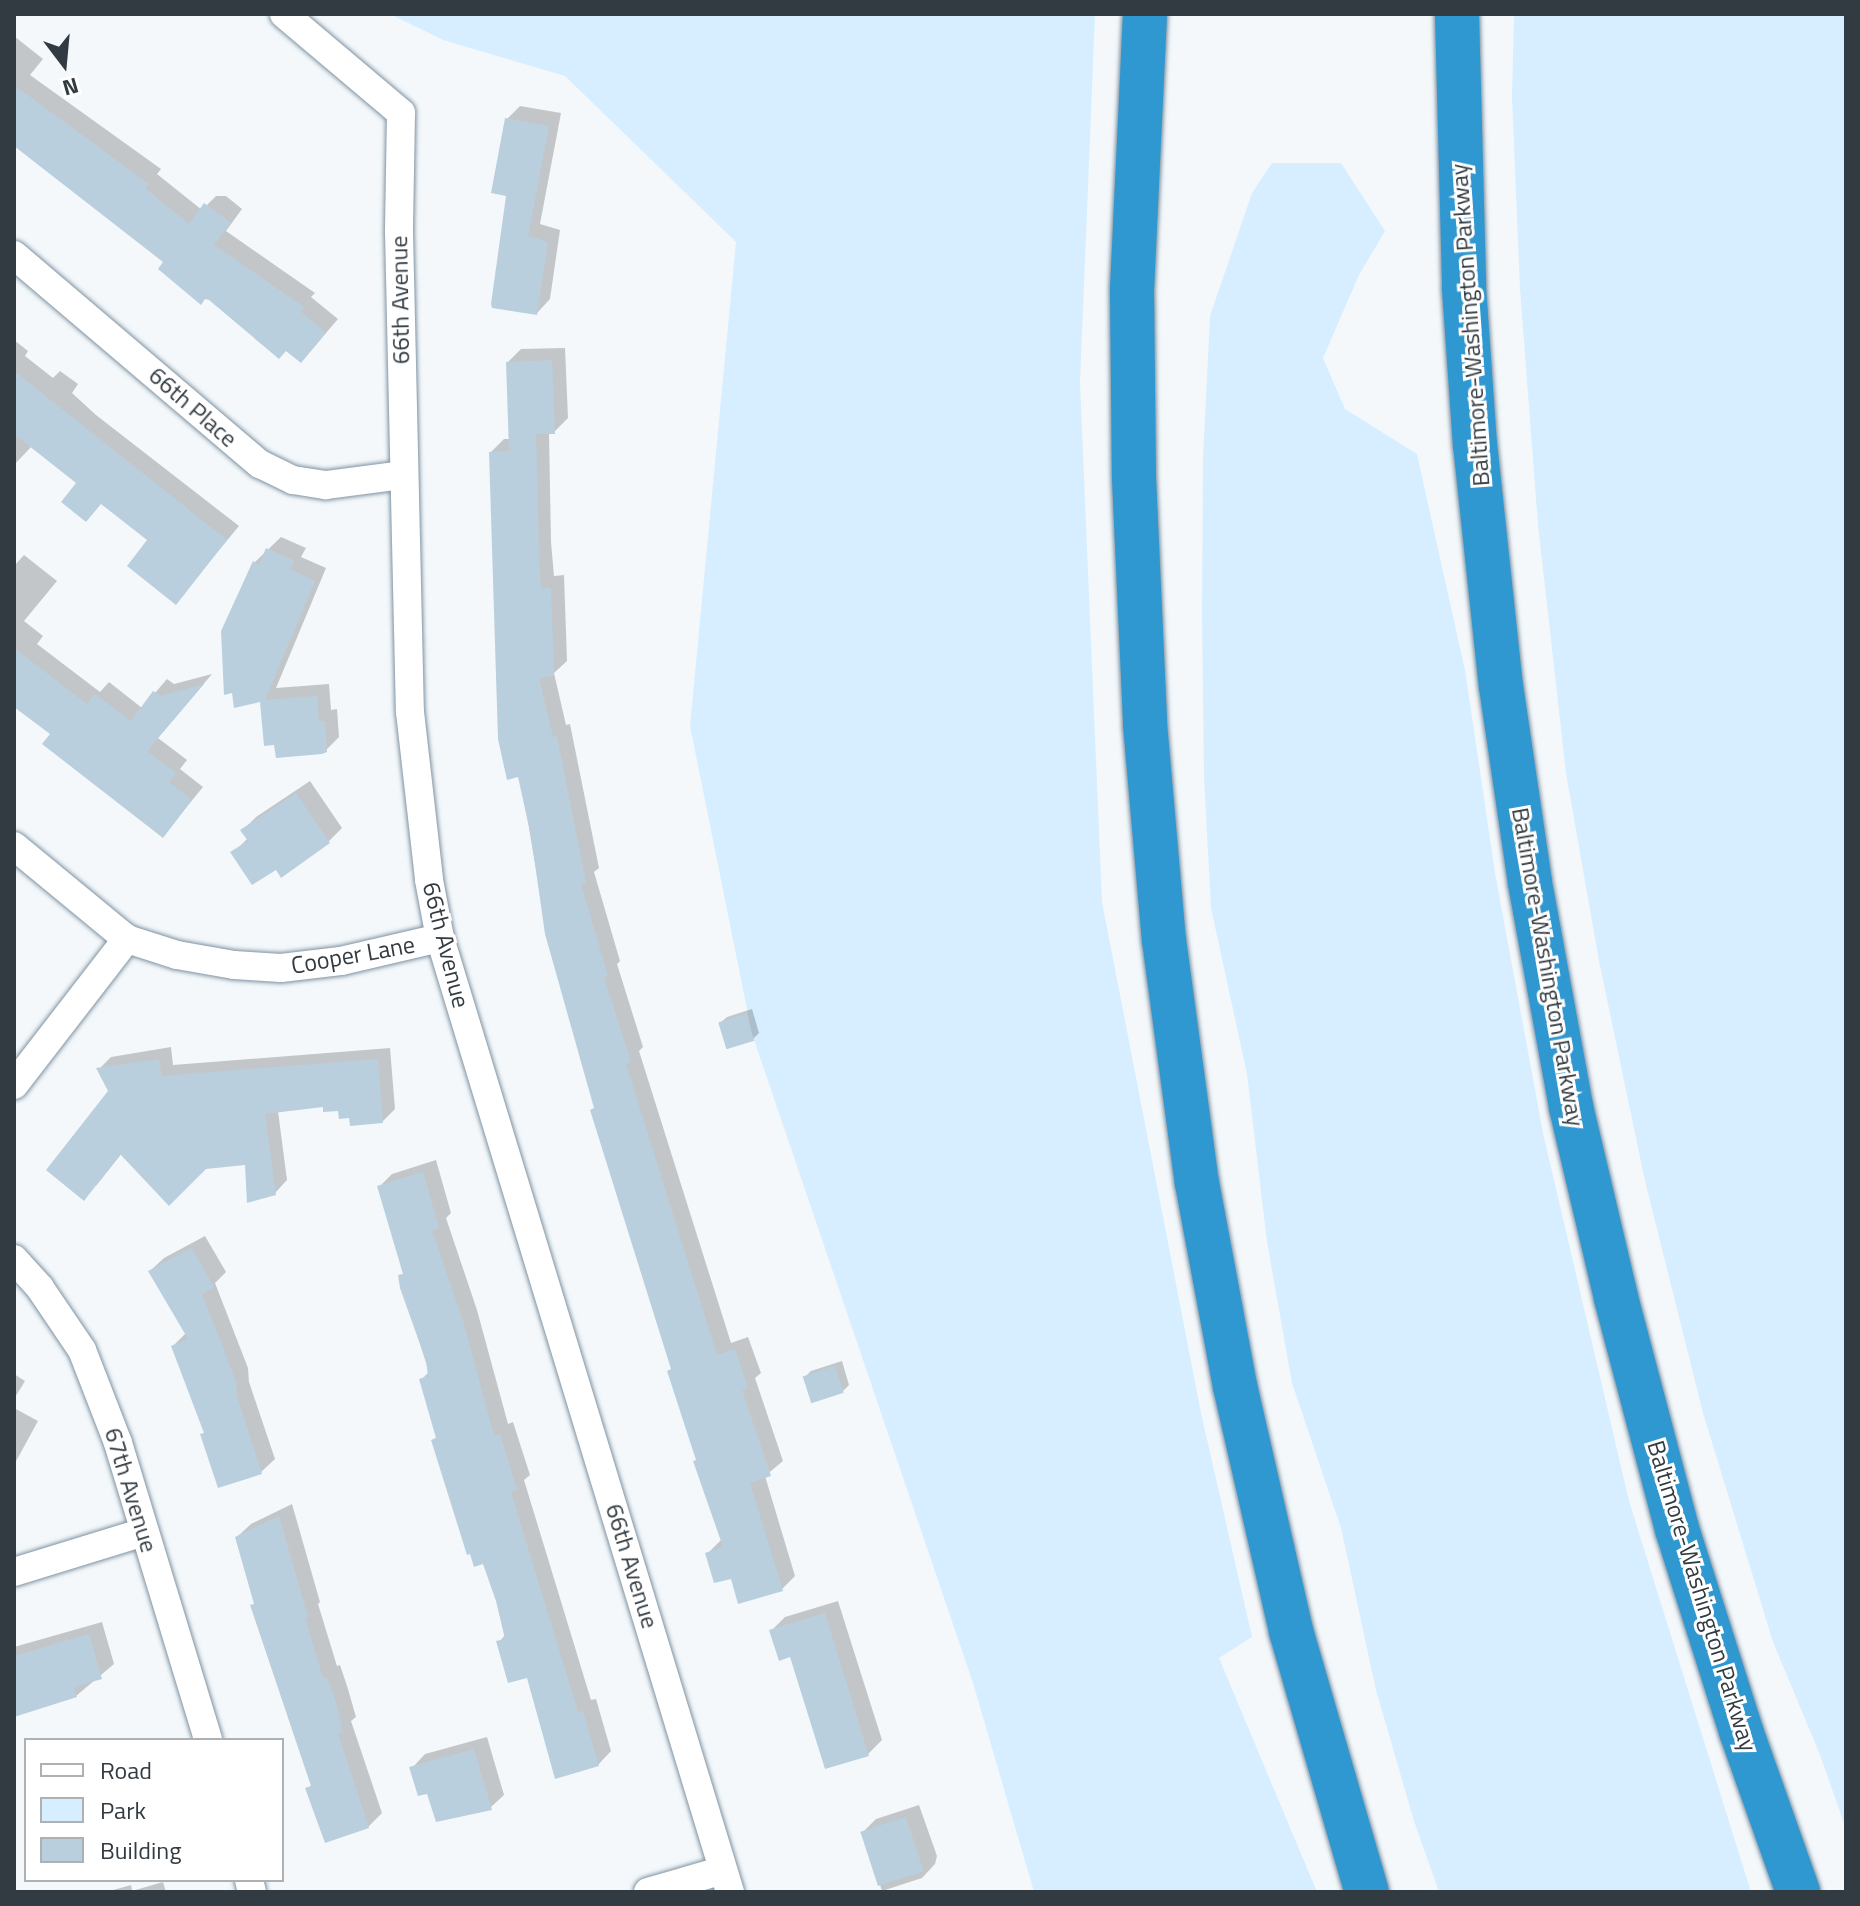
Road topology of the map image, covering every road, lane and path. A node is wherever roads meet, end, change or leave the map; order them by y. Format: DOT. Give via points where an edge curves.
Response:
graph roads {
  1 [pos="284,14"];
  2 [pos="1145,14"];
  3 [pos="1457,14"];
  4 [pos="14,255"];
  5 [pos="403,475"];
  6 [pos="14,846"];
  7 [pos="440,938"];
  8 [pos="127,939"];
  9 [pos="14,1085"];
  10 [pos="14,1259"];
  11 [pos="144,1532"];
  12 [pos="14,1572"];
  13 [pos="207,1738"];
  14 [pos="727,1881"];
  15 [pos="648,1892"];
  16 [pos="1367,1892"];
  17 [pos="1798,1892"];
  1 -- 5 [label="street, 66th Avenue" via="401,113"];
  2 -- 16 [label="highway" via="1132,289 1134,478 1145,724 1164,940 1197,1183 1235,1386 1291,1631"];
  3 -- 17 [label="highway, Baltimore-Washington Parkway" via="1464,288 1475,444 1501,686 1530,883 1571,1107 1677,1529"];
  4 -- 5 [label="street, 66th Place" via="260,464 293,480 326,485"];
  5 -- 7 [label="street, 66th Avenue" via="410,712"];
  6 -- 8 [label="street, Cooper Lane"];
  7 -- 8 [label="street, Cooper Lane" via="341,961 281,968 191,957"];
  7 -- 14 [label="street, 66th Avenue"];
  8 -- 9 [label="street"];
  10 -- 11 [label="street, 67th Avenue" via="82,1350 118,1443"];
  11 -- 12 [label="street"];
  11 -- 13 [label="street, 67th Avenue"];
  14 -- 15 [label="street"];
}
